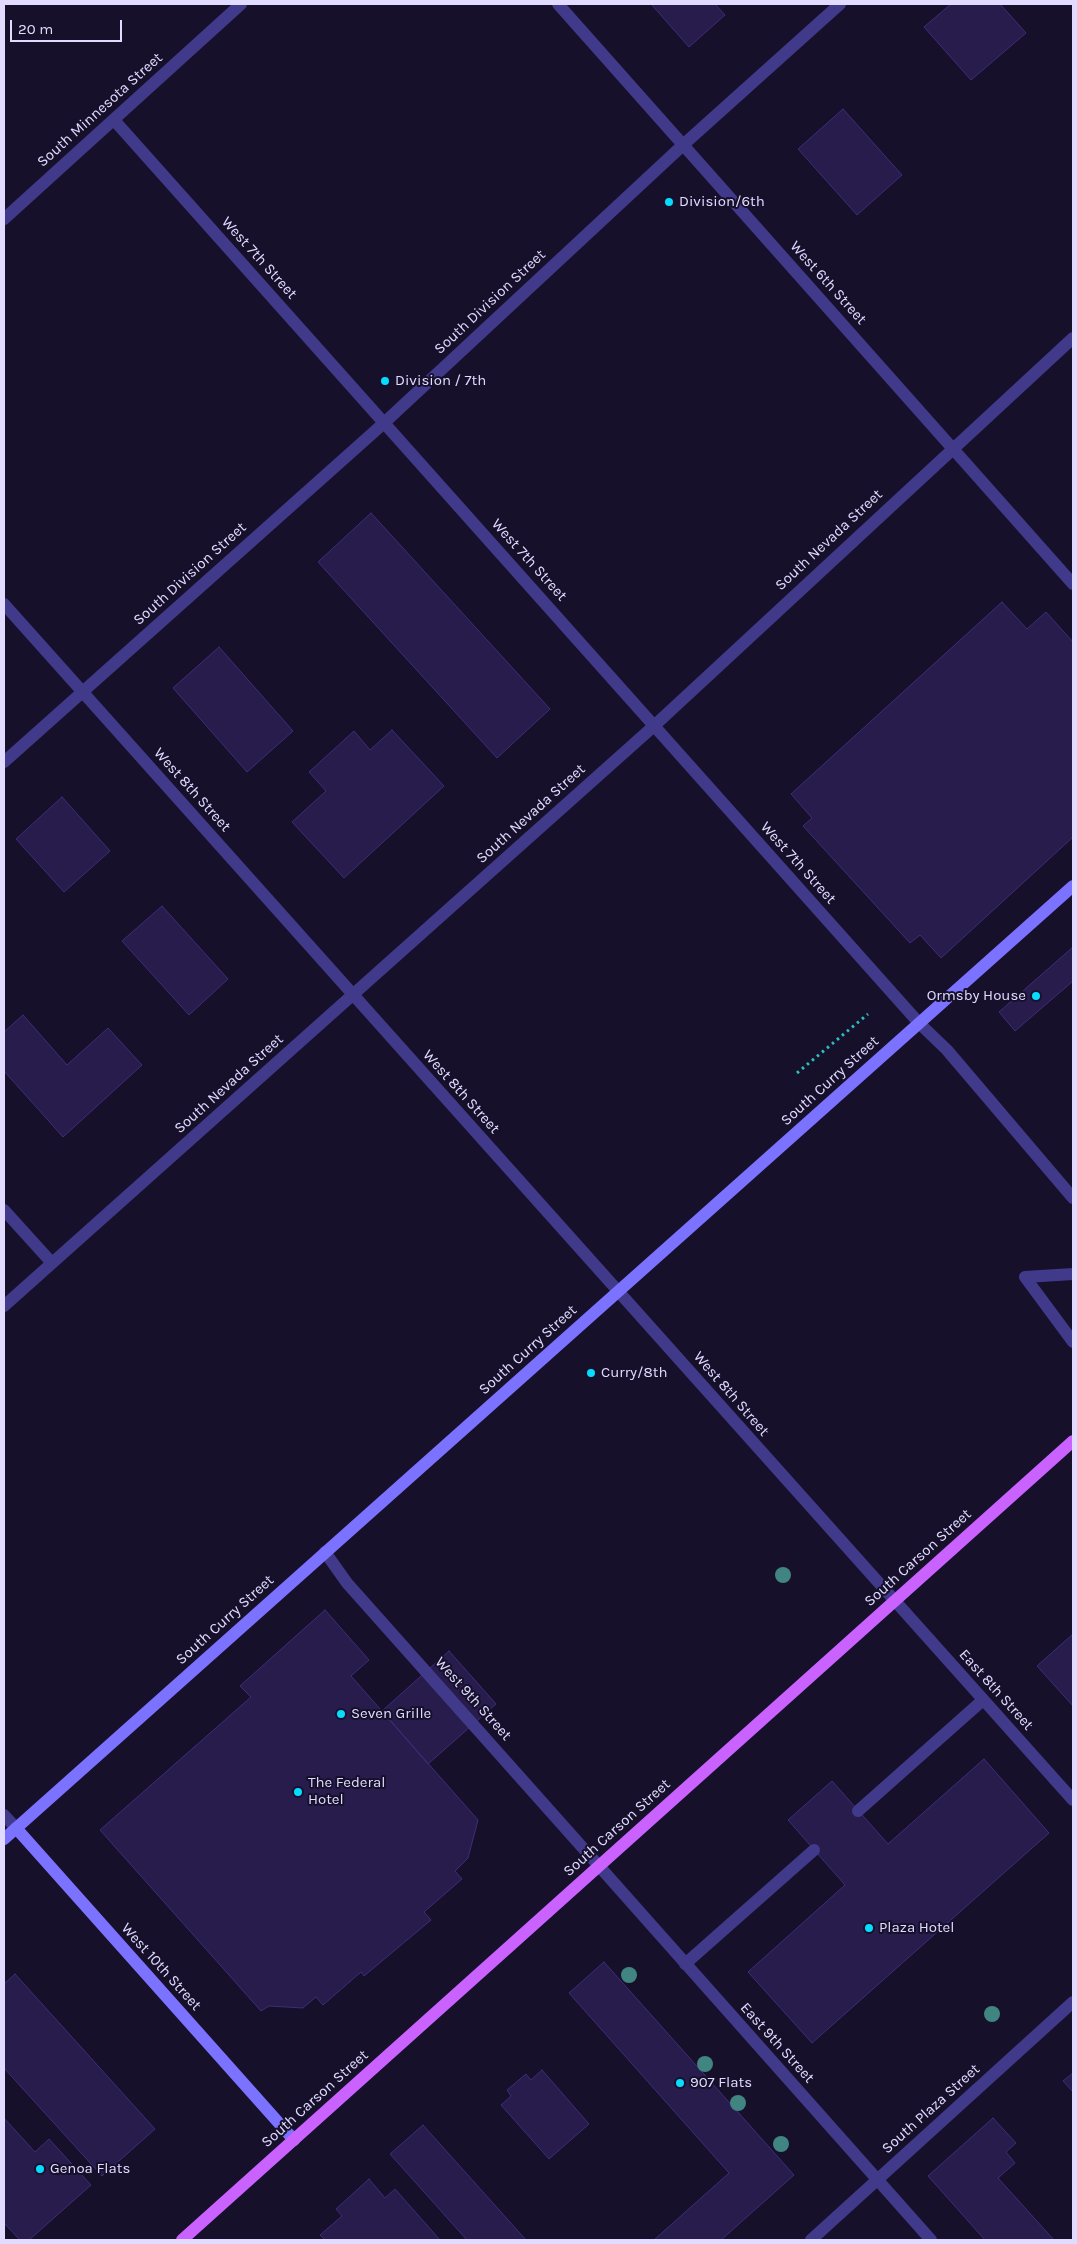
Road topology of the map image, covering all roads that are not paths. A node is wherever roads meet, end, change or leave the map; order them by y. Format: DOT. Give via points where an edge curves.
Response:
graph roads {
  1 [pos="241,4"];
  2 [pos="558,4"];
  3 [pos="840,4"];
  4 [pos="114,120"];
  5 [pos="683,144"];
  6 [pos="4,218"];
  7 [pos="1073,338"];
  8 [pos="384,423"];
  9 [pos="952,448"];
  10 [pos="1073,584"];
  11 [pos="4,604"];
  12 [pos="83,692"];
  13 [pos="655,725"];
  14 [pos="4,762"];
  15 [pos="1073,886"];
  16 [pos="353,994"];
  17 [pos="919,1023"];
  18 [pos="1073,1198"];
  19 [pos="4,1210"];
  20 [pos="52,1264"];
  21 [pos="1073,1274"];
  22 [pos="618,1291"];
  23 [pos="4,1306"];
  24 [pos="1073,1342"];
  25 [pos="1073,1441"];
  26 [pos="325,1552"];
  27 [pos="895,1602"];
  28 [pos="984,1700"];
  29 [pos="1073,1800"];
  30 [pos="858,1811"];
  31 [pos="4,1815"];
  32 [pos="16,1828"];
  33 [pos="4,1839"];
  34 [pos="814,1850"];
  35 [pos="598,1866"];
  36 [pos="685,1964"];
  37 [pos="1073,2002"];
  38 [pos="294,2140"];
  39 [pos="877,2180"];
  40 [pos="182,2240"];
  41 [pos="811,2240"];
  42 [pos="931,2240"];
  1 -- 4 [label="street, South Minnesota Street"];
  2 -- 5 [label="street, West 6th Street"];
  3 -- 5 [label="street, South Division Street"];
  4 -- 6 [label="street, South Minnesota Street"];
  4 -- 8 [label="street, West 7th Street"];
  5 -- 8 [label="street, South Division Street"];
  5 -- 9 [label="street, West 6th Street"];
  7 -- 9 [label="street, South Nevada Street"];
  8 -- 12 [label="street, South Division Street"];
  8 -- 13 [label="street, West 7th Street"];
  9 -- 10 [label="street, West 6th Street"];
  9 -- 13 [label="street, South Nevada Street"];
  11 -- 12 [label="street, West 8th Street"];
  12 -- 14 [label="street, South Division Street"];
  12 -- 16 [label="street, West 8th Street"];
  13 -- 16 [label="street, South Nevada Street"];
  13 -- 17 [label="street, West 7th Street"];
  15 -- 17 [label="street, South Curry Street"];
  16 -- 20 [label="street, South Nevada Street"];
  16 -- 22 [label="street, West 8th Street"];
  17 -- 18 [label="street, West 7th Street" via="947,1050"];
  17 -- 22 [label="street, South Curry Street"];
  19 -- 20 [label="street"];
  20 -- 23 [label="street, South Nevada Street"];
  21 -- 24 [label="street" via="1025,1278"];
  22 -- 26 [label="street, South Curry Street"];
  22 -- 27 [label="street, West 8th Street"];
  25 -- 27 [label="main road, South Carson Street"];
  26 -- 32 [label="street, South Curry Street"];
  26 -- 35 [label="street, West 9th Street" via="347,1583"];
  27 -- 28 [label="street, East 8th Street"];
  27 -- 35 [label="main road, South Carson Street"];
  28 -- 29 [label="street, East 8th Street"];
  28 -- 30 [label="street"];
  31 -- 32 [label="street, West 10th Street"];
  32 -- 33 [label="street, South Curry Street"];
  32 -- 38 [label="street, West 10th Street"];
  34 -- 36 [label="street"];
  35 -- 36 [label="street, East 9th Street"];
  35 -- 38 [label="main road, South Carson Street"];
  36 -- 39 [label="street, East 9th Street"];
  37 -- 39 [label="street, South Plaza Street"];
  38 -- 40 [label="main road, South Carson Street"];
  39 -- 41 [label="street, South Plaza Street"];
  39 -- 42 [label="street, East 9th Street"];
}
